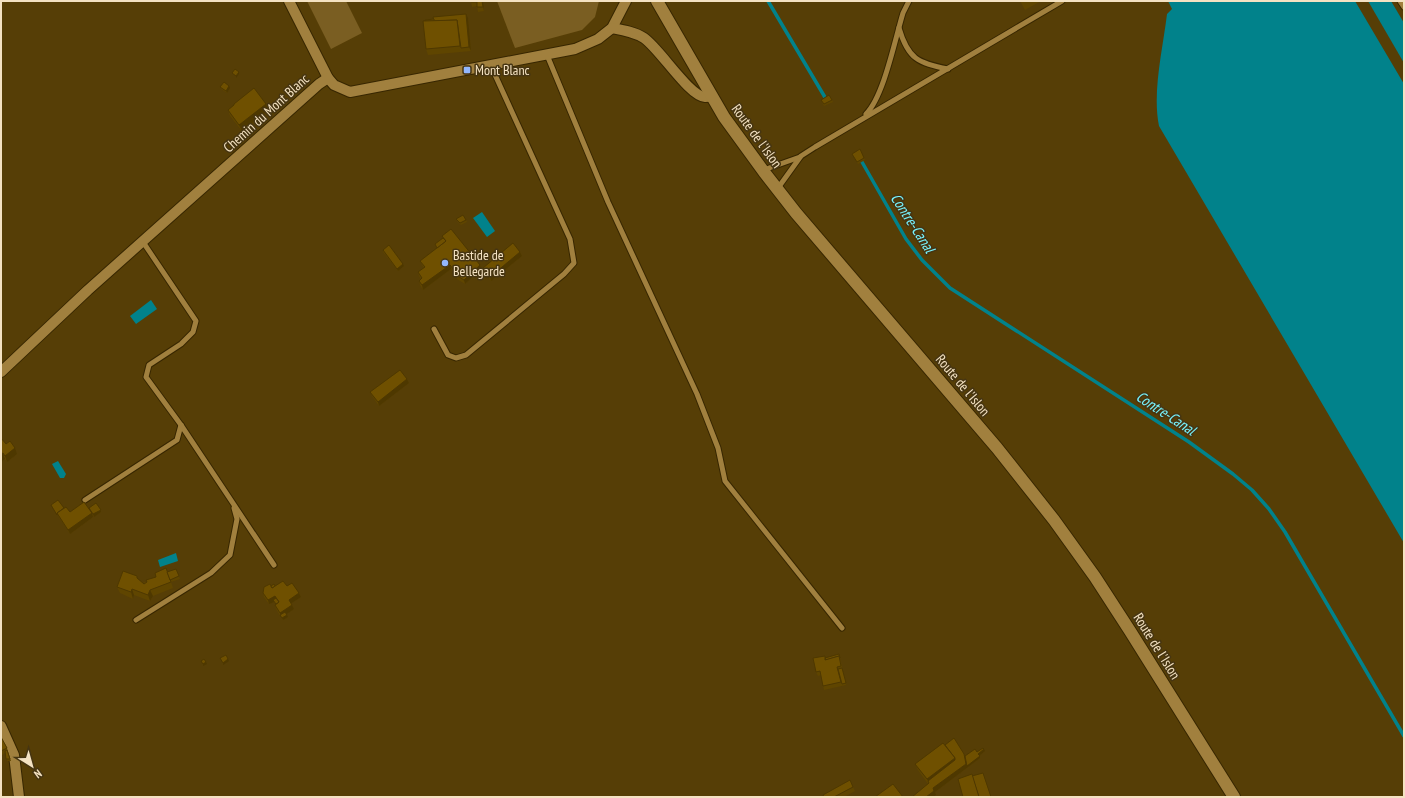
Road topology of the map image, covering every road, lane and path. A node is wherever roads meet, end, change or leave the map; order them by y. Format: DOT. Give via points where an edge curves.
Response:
graph roads {
  1 [pos="289,1"];
  2 [pos="626,1"];
  3 [pos="657,1"];
  4 [pos="909,1"];
  5 [pos="1062,1"];
  6 [pos="1400,1"];
  7 [pos="1404,8"];
  8 [pos="899,27"];
  9 [pos="612,28"];
  10 [pos="547,55"];
  11 [pos="491,66"];
  12 [pos="949,69"];
  13 [pos="328,78"];
  14 [pos="711,96"];
  15 [pos="860,119"];
  16 [pos="801,156"];
  17 [pos="764,172"];
  18 [pos="777,189"];
  19 [pos="143,242"];
  20 [pos="434,329"];
  21 [pos="1,372"];
  22 [pos="181,425"];
  23 [pos="86,500"];
  24 [pos="234,505"];
  25 [pos="274,565"];
  26 [pos="136,620"];
  27 [pos="842,628"];
  28 [pos="1,726"];
  29 [pos="19,797"];
  30 [pos="1234,797"];
  1 -- 13 [label="street"];
  2 -- 9 [label="street, Chemin du Mont Blanc"];
  3 -- 14 [label="street, Route de l'Islon"];
  4 -- 8 [label="lane"];
  5 -- 12 [label="lane"];
  6 -- 7 [label="lane"];
  8 -- 12 [label="lane" via="905,46 915,58 923,63"];
  8 -- 15 [label="lane" via="881,89 873,106"];
  9 -- 10 [label="street, Chemin du Mont Blanc" via="598,39 575,49"];
  9 -- 14 [label="street" via="632,32 643,38 693,91 705,97"];
  10 -- 11 [label="street, Chemin du Mont Blanc"];
  10 -- 27 [label="lane" via="608,202 697,394 718,448 725,481"];
  11 -- 13 [label="street, Chemin du Mont Blanc" via="350,92 334,85"];
  11 -- 20 [label="lane" via="570,239 574,263 466,355 456,358 448,355"];
  12 -- 15 [label="lane"];
  13 -- 19 [label="street, Chemin du Mont Blanc"];
  14 -- 17 [label="street, Route de l'Islon"];
  15 -- 16 [label="lane"];
  16 -- 17 [label="lane"];
  16 -- 18 [label="lane"];
  17 -- 18 [label="street, Route de l'Islon"];
  18 -- 30 [label="street, Route de l'Islon" via="997,448 1054,520 1095,577"];
  19 -- 21 [label="street, Chemin du Mont Blanc"];
  19 -- 22 [label="lane" via="196,321 193,332 181,344 149,365 146,377"];
  22 -- 23 [label="lane" via="177,440"];
  22 -- 24 [label="lane"];
  24 -- 25 [label="lane"];
  24 -- 26 [label="lane" via="237,519 230,555 210,573"];
  28 -- 29 [label="street" via="14,755"];
}
